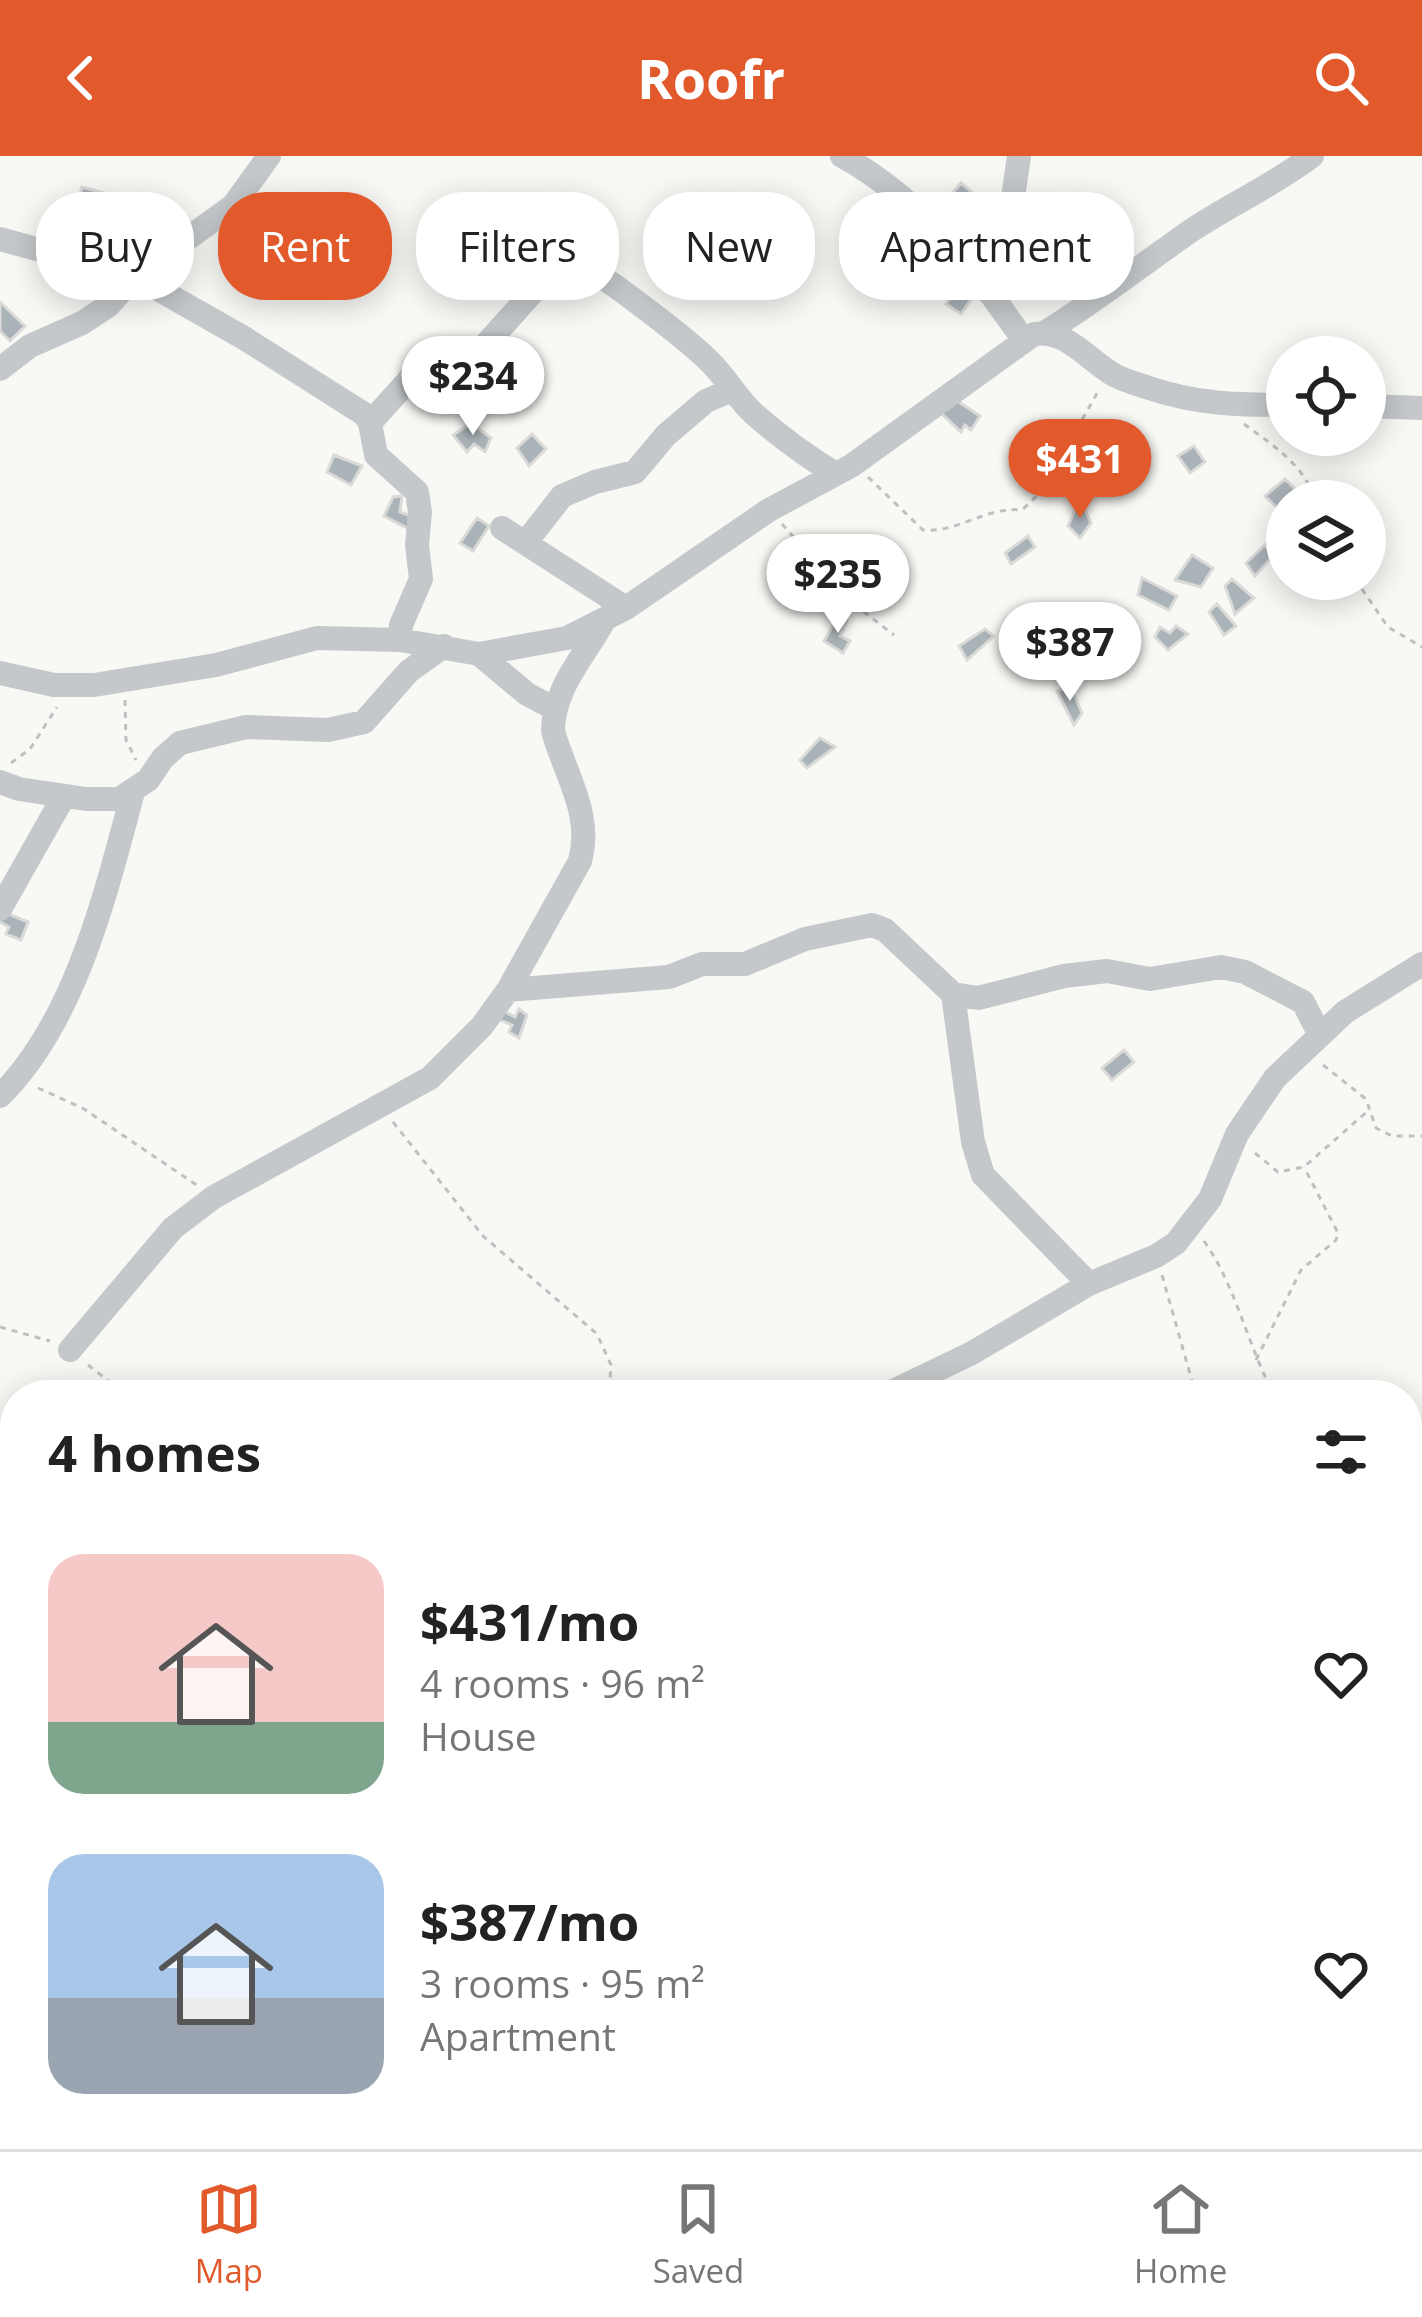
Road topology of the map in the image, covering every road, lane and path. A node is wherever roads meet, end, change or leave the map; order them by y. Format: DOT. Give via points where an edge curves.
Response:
graph roads {
  1 [pos="269,156"];
  2 [pos="842,156"];
  3 [pos="1019,156"];
  4 [pos="1312,156"];
  5 [pos="889,192"];
  6 [pos="1014,192"];
  7 [pos="194,234"];
  8 [pos="0,239"];
  9 [pos="36,249"];
  10 [pos="113,300"];
  11 [pos="177,300"];
  12 [pos="998,300"];
  13 [pos="1034,335"];
  14 [pos="0,369"];
  15 [pos="1114,375"];
  16 [pos="732,390"];
  17 [pos="1266,405"];
  18 [pos="1218,406"];
  19 [pos="1386,407"];
  20 [pos="1422,408"];
  21 [pos="370,423"];
  22 [pos="843,470"];
  23 [pos="1308,480"];
  24 [pos="769,510"];
  25 [pos="502,528"];
  26 [pos="526,542"];
  27 [pos="1369,600"];
  28 [pos="626,608"];
  29 [pos="603,622"];
  30 [pos="894,635"];
  31 [pos="400,640"];
  32 [pos="444,646"];
  33 [pos="1422,647"];
  34 [pos="478,654"];
  35 [pos="0,673"];
  36 [pos="130,681"];
  37 [pos="70,684"];
  38 [pos="554,709"];
  39 [pos="3,775"];
  40 [pos="141,786"];
  41 [pos="64,796"];
  42 [pos="0,909"];
  43 [pos="1422,964"];
  44 [pos="508,990"];
  45 [pos="953,994"];
  46 [pos="1311,1040"];
  47 [pos="8,1088"];
  48 [pos="381,1106"];
  49 [pos="1370,1109"];
  50 [pos="1237,1134"];
  51 [pos="1422,1136"];
  52 [pos="1304,1167"];
  53 [pos="214,1197"];
  54 [pos="1191,1226"];
  55 [pos="1156,1256"];
  56 [pos="1089,1284"];
  57 [pos="70,1350"];
  58 [pos="1256,1360"];
  59 [pos="610,1380"];
  60 [pos="916,1380"];
  61 [pos="1192,1380"];
  62 [pos="1266,1380"];
  1 -- 7 [label="street" via="233,206"];
  2 -- 5 [label="street"];
  3 -- 6 [label="street"];
  4 -- 13 [label="street"];
  8 -- 9 [label="street"];
  10 -- 14 [label="street"];
  11 -- 21 [label="street"];
  12 -- 13 [label="street"];
  13 -- 15 [label="street" via="1069,342"];
  13 -- 22 [label="street"];
  15 -- 18 [label="street"];
  15 -- 22 [label="path" via="1022,510 993,509 923,530 891,496"];
  16 -- 21 [label="street" via="702,355 593,268 570,259 464,367 416,372"];
  16 -- 22 [label="street" via="800,451"];
  16 -- 26 [label="street" via="679,423 635,472 562,496"];
  17 -- 18 [label="street"];
  18 -- 23 [label="path"];
  19 -- 20 [label="street"];
  21 -- 31 [label="street" via="376,455 417,492 420,512 421,579"];
  22 -- 24 [label="street"];
  24 -- 28 [label="street"];
  24 -- 30 [label="path" via="847,599"];
  25 -- 26 [label="street"];
  26 -- 28 [label="street"];
  27 -- 33 [label="path" via="1388,627"];
  28 -- 29 [label="street"];
  29 -- 34 [label="street" via="567,638"];
  29 -- 38 [label="street"];
  31 -- 32 [label="street"];
  31 -- 36 [label="street" via="297,641"];
  32 -- 34 [label="street"];
  32 -- 40 [label="street" via="364,722 211,733 180,743"];
  34 -- 38 [label="street"];
  35 -- 37 [label="street"];
  36 -- 37 [label="street"];
  36 -- 40 [label="path" via="123,714"];
  37 -- 39 [label="path" via="42,735"];
  38 -- 44 [label="street" via="553,731 586,837"];
  39 -- 41 [label="street"];
  40 -- 41 [label="street" via="119,799"];
  40 -- 47 [label="street" via="58,1016"];
  41 -- 42 [label="street"];
  43 -- 46 [label="street"];
  44 -- 45 [label="street" via="737,966 805,939 872,925"];
  44 -- 48 [label="street" via="430,1078"];
  45 -- 46 [label="street" via="978,998 1107,971 1150,980 1221,968 1303,1002"];
  45 -- 56 [label="street" via="983,1175"];
  46 -- 49 [label="path"];
  46 -- 50 [label="street"];
  47 -- 53 [label="path" via="84,1109"];
  48 -- 53 [label="street"];
  48 -- 59 [label="path" via="483,1236 597,1334"];
  49 -- 51 [label="path" via="1384,1133"];
  49 -- 52 [label="path"];
  50 -- 52 [label="path" via="1279,1172"];
  50 -- 54 [label="street"];
  52 -- 58 [label="path" via="1339,1233 1301,1270"];
  53 -- 57 [label="street" via="157,1244"];
  54 -- 55 [label="street"];
  54 -- 58 [label="path" via="1220,1267"];
  55 -- 56 [label="street"];
  55 -- 61 [label="path"];
  56 -- 60 [label="street"];
  58 -- 62 [label="path"];
}
